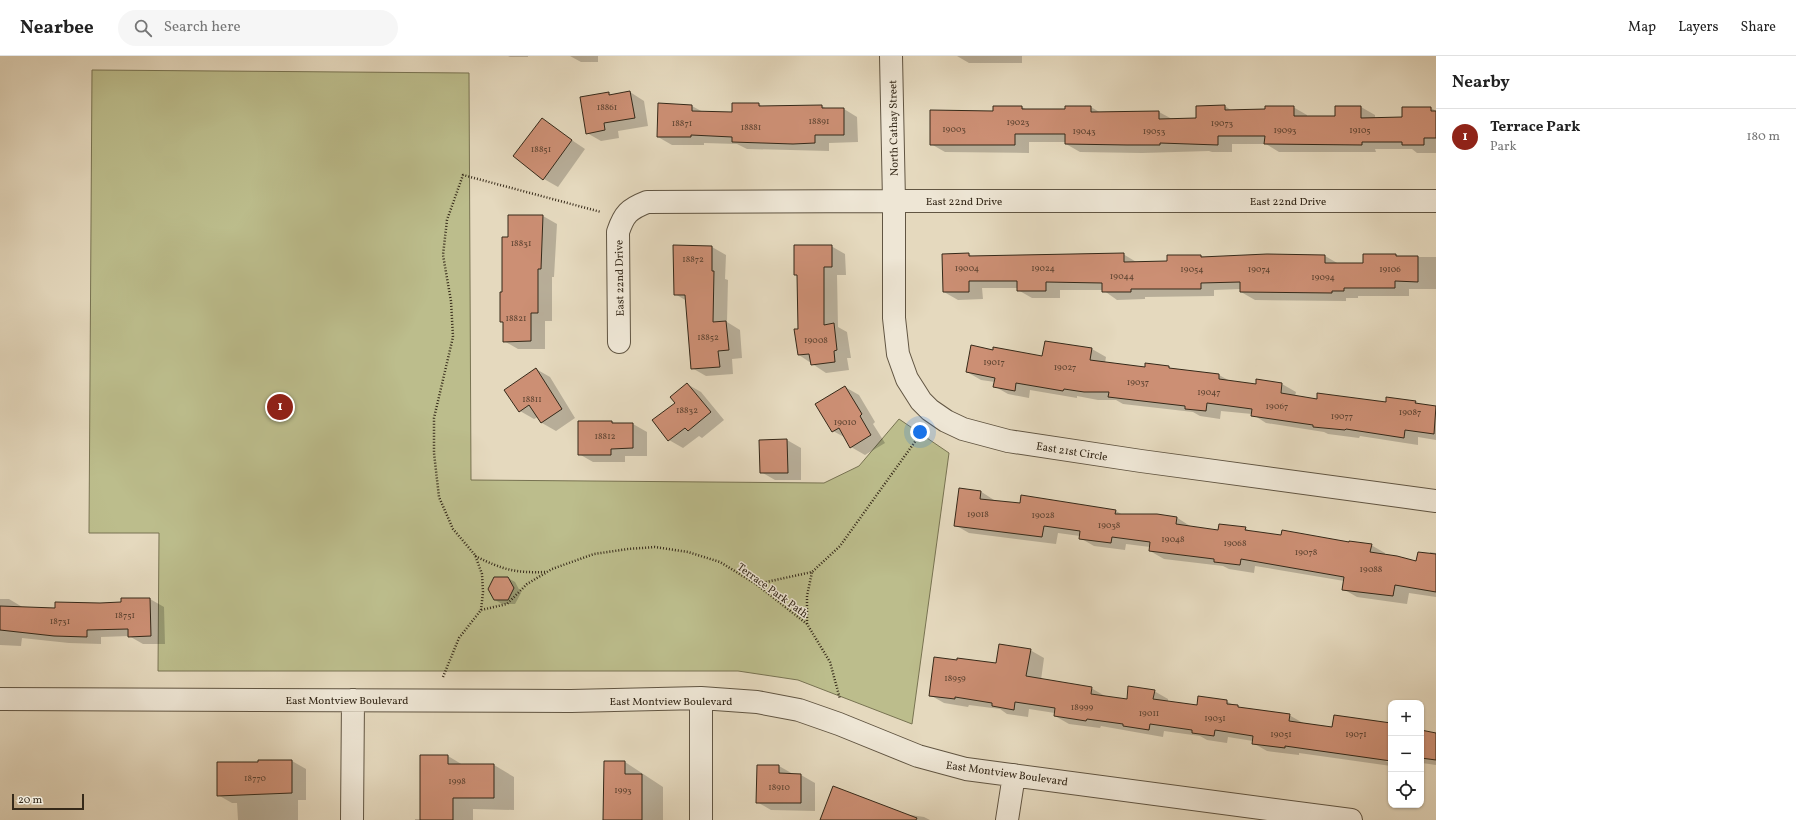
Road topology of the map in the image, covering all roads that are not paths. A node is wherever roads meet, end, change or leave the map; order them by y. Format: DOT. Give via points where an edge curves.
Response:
graph roads {
  1 [pos="891,56"];
  2 [pos="894,201"];
  3 [pos="1436,201"];
  4 [pos="619,342"];
  5 [pos="1436,501"];
  6 [pos="702,698"];
  7 [pos="0,699"];
  8 [pos="353,700"];
  9 [pos="1014,775"];
  10 [pos="1232,812"];
  11 [pos="352,820"];
  12 [pos="701,820"];
  13 [pos="1007,820"];
  14 [pos="1351,820"];
  1 -- 2 [label="street, North Cathay Street"];
  2 -- 3 [label="street, East 22nd Drive"];
  2 -- 4 [label="street, East 22nd Drive" via="646,202 633,207 623,218 618,232"];
  2 -- 5 [label="street, East 21st Circle" via="894,318 898,354 907,379 921,400 946,421 963,429 1008,441"];
  6 -- 8 [label="street, East Montview Boulevard"];
  6 -- 9 [label="street, East Montview Boulevard" via="776,705 799,710 941,764"];
  6 -- 12 [label="street"];
  7 -- 8 [label="street, East Montview Boulevard"];
  8 -- 11 [label="street"];
  9 -- 10 [label="street, East Montview Boulevard"];
  9 -- 13 [label="street"];
  10 -- 14 [label="street, East Montview Boulevard"];
}
